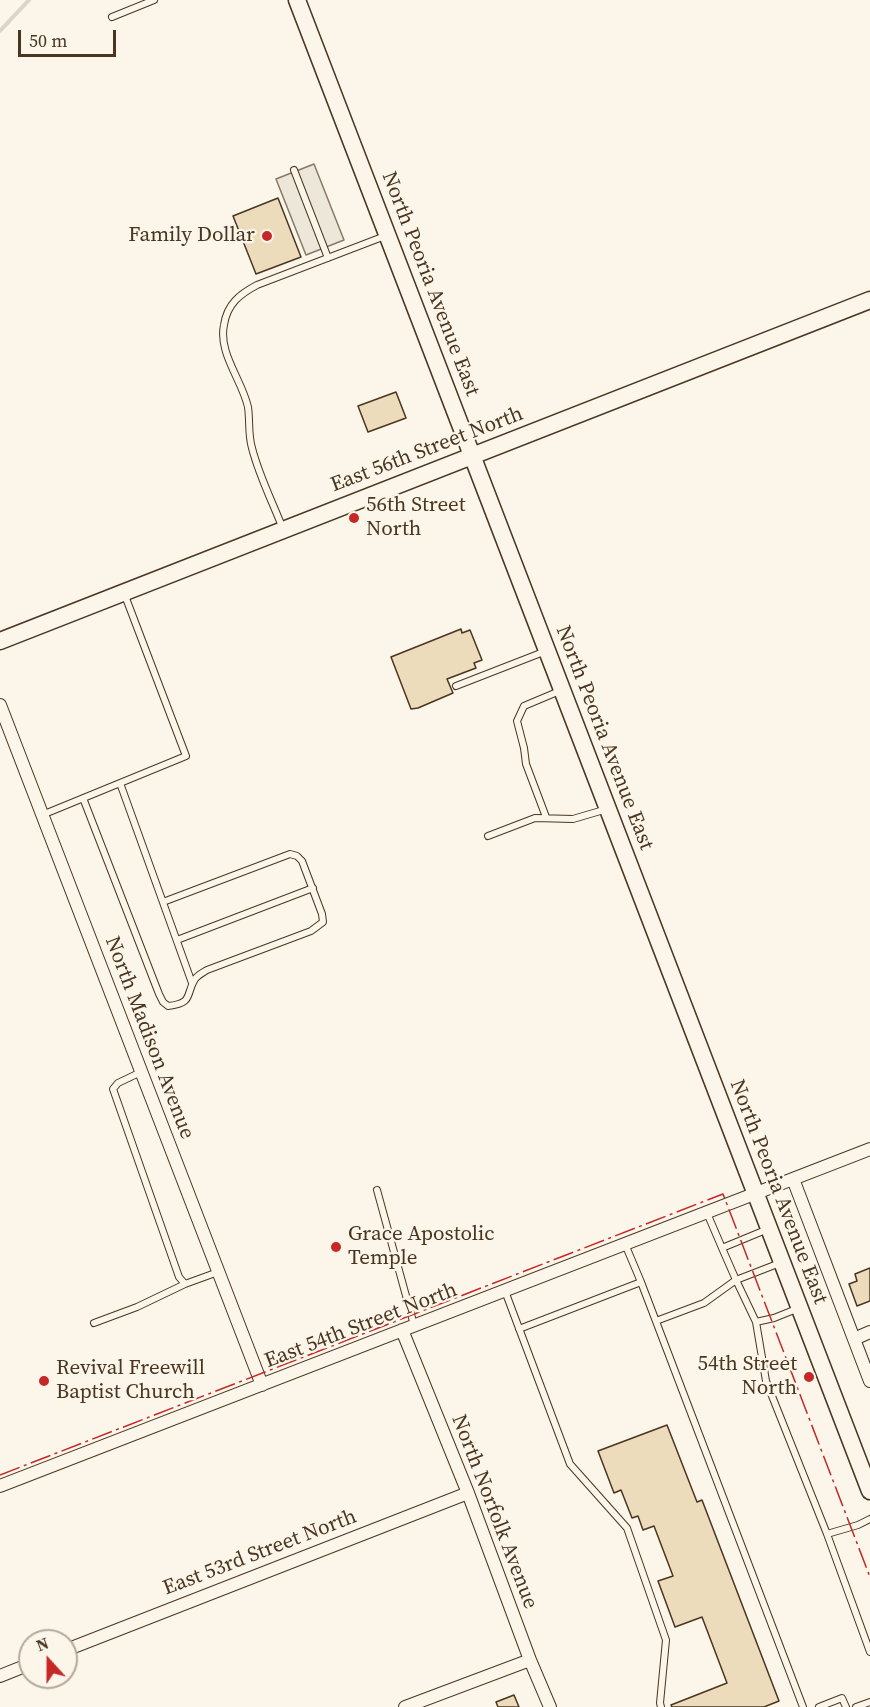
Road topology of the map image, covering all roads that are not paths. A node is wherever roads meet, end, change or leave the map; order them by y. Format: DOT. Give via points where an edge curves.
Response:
graph roads {
  1 [pos="154,0"];
  2 [pos="297,0"];
  3 [pos="112,16"];
  4 [pos="294,171"];
  5 [pos="387,235"];
  6 [pos="328,258"];
  7 [pos="870,300"];
  8 [pos="472,456"];
  9 [pos="283,530"];
  10 [pos="124,593"];
  11 [pos="0,640"];
  12 [pos="547,651"];
  13 [pos="456,686"];
  14 [pos="562,690"];
  15 [pos="0,705"];
  16 [pos="120,783"];
  17 [pos="83,798"];
  18 [pos="608,809"];
  19 [pos="42,815"];
  20 [pos="546,817"];
  21 [pos="488,836"];
  22 [pos="312,888"];
  23 [pos="163,902"];
  24 [pos="177,940"];
  25 [pos="192,983"];
  26 [pos="141,1072"];
  27 [pos="870,1149"];
  28 [pos="793,1179"];
  29 [pos="377,1190"];
  30 [pos="755,1194"];
  31 [pos="706,1212"];
  32 [pos="768,1229"];
  33 [pos="625,1244"];
  34 [pos="722,1248"];
  35 [pos="781,1263"];
  36 [pos="218,1272"];
  37 [pos="736,1281"];
  38 [pos="641,1282"];
  39 [pos="185,1284"];
  40 [pos="505,1290"];
  41 [pos="799,1308"];
  42 [pos="656,1321"];
  43 [pos="756,1322"];
  44 [pos="94,1323"];
  45 [pos="414,1326"];
  46 [pos="519,1329"];
  47 [pos="402,1330"];
  48 [pos="870,1332"];
  49 [pos="854,1339"];
  50 [pos="870,1381"];
  51 [pos="262,1385"];
  52 [pos="0,1486"];
  53 [pos="870,1491"];
  54 [pos="468,1493"];
  55 [pos="870,1519"];
  56 [pos="827,1534"];
  57 [pos="78,1645"];
  58 [pos="870,1652"];
  59 [pos="530,1660"];
  60 [pos="18,1669"];
  61 [pos="0,1676"];
  62 [pos="870,1702"];
  63 [pos="405,1707"];
  64 [pos="550,1707"];
  65 [pos="661,1707"];
  66 [pos="803,1707"];
  67 [pos="819,1707"];
  68 [pos="846,1707"];
  69 [pos="856,1707"];
  1 -- 3 [label="lane"];
  2 -- 5 [label="main road, North Peoria Avenue East"];
  4 -- 6 [label="lane"];
  5 -- 6 [label="lane"];
  5 -- 8 [label="main road, North Peoria Avenue East"];
  6 -- 9 [label="lane" via="245,291 226,312 223,328 224,345 248,408 252,448"];
  7 -- 8 [label="main road, East 56th Street North"];
  8 -- 9 [label="main road, East 56th Street North"];
  8 -- 12 [label="main road, North Peoria Avenue East"];
  9 -- 10 [label="main road, East 56th Street North"];
  10 -- 11 [label="main road, East 56th Street North"];
  10 -- 16 [label="lane" via="186,756"];
  12 -- 13 [label="lane"];
  12 -- 14 [label="main road, North Peoria Avenue East"];
  14 -- 18 [label="main road, North Peoria Avenue East"];
  14 -- 20 [label="lane" via="524,706 516,721 526,764"];
  15 -- 19 [label="street, North Madison Avenue"];
  16 -- 17 [label="lane"];
  16 -- 23 [label="lane"];
  17 -- 19 [label="lane"];
  17 -- 25 [label="lane" via="163,1002 168,1006 187,1000"];
  18 -- 20 [label="lane" via="573,819"];
  18 -- 30 [label="main road, North Peoria Avenue East"];
  19 -- 26 [label="street, North Madison Avenue"];
  20 -- 21 [label="lane" via="527,820"];
  22 -- 23 [label="lane" via="303,861 290,854"];
  22 -- 24 [label="lane"];
  22 -- 25 [label="lane" via="322,914 323,922 318,928 207,970"];
  23 -- 24 [label="lane"];
  24 -- 25 [label="lane"];
  26 -- 36 [label="street, North Madison Avenue"];
  26 -- 39 [label="lane" via="112,1089"];
  27 -- 28 [label="street, East 54th Street North"];
  28 -- 30 [label="street, East 54th Street North"];
  28 -- 49 [label="street, North Peoria Avenue East"];
  29 -- 45 [label="lane"];
  30 -- 31 [label="street, East 54th Street North"];
  30 -- 32 [label="main road, North Peoria Avenue East"];
  31 -- 33 [label="street, East 54th Street North"];
  31 -- 34 [label="lane"];
  32 -- 34 [label="lane"];
  32 -- 35 [label="main road, North Peoria Avenue East"];
  33 -- 38 [label="lane"];
  33 -- 40 [label="street, East 54th Street North"];
  34 -- 37 [label="lane"];
  35 -- 37 [label="lane"];
  35 -- 41 [label="main road, North Peoria Avenue East"];
  36 -- 39 [label="lane"];
  36 -- 51 [label="street, North Madison Avenue"];
  37 -- 42 [label="lane" via="704,1303"];
  37 -- 43 [label="lane"];
  38 -- 42 [label="lane"];
  38 -- 46 [label="lane"];
  39 -- 44 [label="lane"];
  40 -- 45 [label="street, East 54th Street North"];
  40 -- 46 [label="lane"];
  41 -- 43 [label="lane"];
  41 -- 53 [label="main road, North Peoria Avenue East"];
  42 -- 66 [label="lane"];
  43 -- 56 [label="lane" via="766,1381"];
  45 -- 47 [label="street, East 54th Street North"];
  46 -- 65 [label="lane" via="570,1464 627,1528 666,1640"];
  47 -- 51 [label="street, East 54th Street North"];
  47 -- 54 [label="street, North Norfolk Avenue"];
  48 -- 49 [label="street"];
  49 -- 50 [label="street, North Peoria Avenue East"];
  51 -- 52 [label="street, East 54th Street North"];
  54 -- 57 [label="street, East 53rd Street North"];
  54 -- 59 [label="street, North Norfolk Avenue"];
  55 -- 56 [label="lane"];
  56 -- 58 [label="lane"];
  59 -- 63 [label="street"];
  59 -- 64 [label="street, North Norfolk Avenue"];
  60 -- 61 [label="street"];
  62 -- 69 [label="lane"];
  67 -- 68 [label="lane" via="842,1698"];
}
